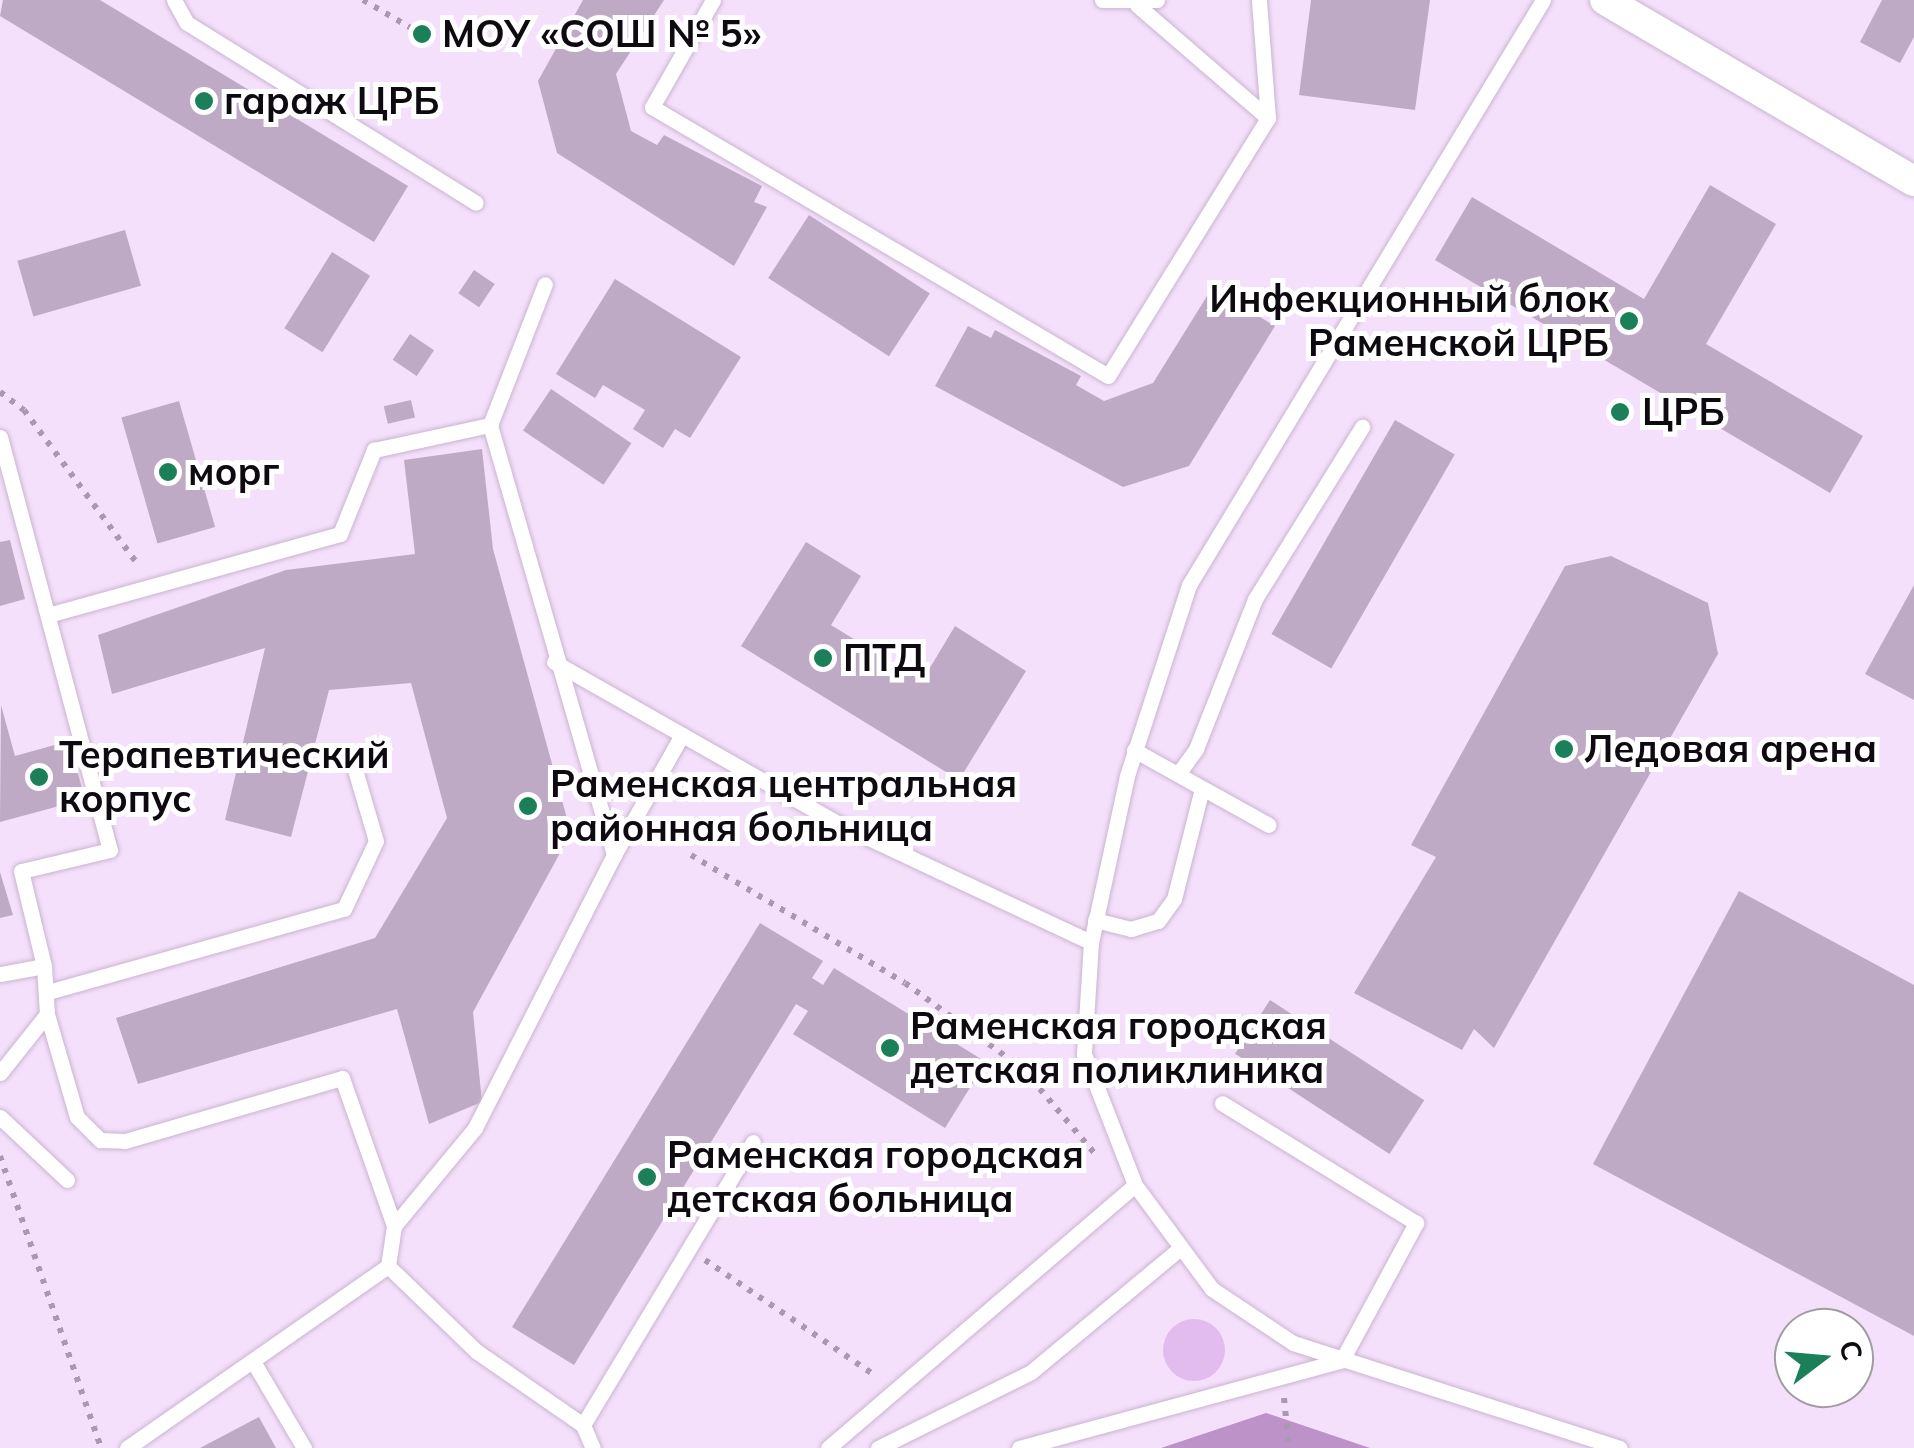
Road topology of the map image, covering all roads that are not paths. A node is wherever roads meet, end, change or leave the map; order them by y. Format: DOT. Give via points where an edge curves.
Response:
graph roads {
  1 [pos="174,0"];
  2 [pos="713,0"];
  3 [pos="1102,0"];
  4 [pos="1157,0"];
  5 [pos="1259,0"];
  6 [pos="1543,0"];
  7 [pos="1605,0"];
  8 [pos="1138,5"];
  9 [pos="1268,118"];
  10 [pos="1914,181"];
  11 [pos="476,203"];
  12 [pos="544,284"];
  13 [pos="490,426"];
  14 [pos="1362,427"];
  15 [pos="0,437"];
  16 [pos="48,615"];
  17 [pos="554,662"];
  18 [pos="682,735"];
  19 [pos="1134,750"];
  20 [pos="354,763"];
  21 [pos="1178,774"];
  22 [pos="1202,788"];
  23 [pos="1269,824"];
  24 [pos="614,855"];
  25 [pos="1095,920"];
  26 [pos="1091,942"];
  27 [pos="44,966"];
  28 [pos="0,974"];
  29 [pos="48,992"];
  30 [pos="48,1014"];
  31 [pos="0,1073"];
  32 [pos="1222,1103"];
  33 [pos="0,1117"];
  34 [pos="752,1142"];
  35 [pos="67,1180"];
  36 [pos="1133,1187"];
  37 [pos="394,1226"];
  38 [pos="1178,1250"];
  39 [pos="388,1266"];
  40 [pos="1342,1360"];
  41 [pos="254,1363"];
  42 [pos="583,1425"];
  43 [pos="127,1448"];
  44 [pos="304,1448"];
  45 [pos="593,1448"];
  46 [pos="828,1448"];
  47 [pos="878,1448"];
  48 [pos="1019,1448"];
  49 [pos="1620,1448"];
  1 -- 11 [label="lane" via="187,23"];
  2 -- 9 [label="lane" via="652,107 1108,376"];
  3 -- 8 [label="lane"];
  4 -- 8 [label="lane"];
  5 -- 9 [label="lane"];
  6 -- 19 [label="lane" via="1189,585"];
  7 -- 10 [label="street"];
  8 -- 9 [label="lane"];
  12 -- 13 [label="lane"];
  13 -- 16 [label="lane" via="374,450 340,534"];
  13 -- 17 [label="lane"];
  14 -- 21 [label="lane" via="1256,599 1196,749"];
  15 -- 16 [label="lane"];
  16 -- 27 [label="lane" via="110,850 21,871"];
  17 -- 18 [label="lane"];
  17 -- 24 [label="lane"];
  18 -- 24 [label="lane"];
  18 -- 26 [label="lane" via="846,827"];
  19 -- 21 [label="lane"];
  19 -- 25 [label="lane"];
  20 -- 29 [label="lane" via="376,840 344,908"];
  21 -- 22 [label="lane"];
  22 -- 23 [label="lane"];
  22 -- 25 [label="lane" via="1174,899 1158,921 1131,929"];
  24 -- 37 [label="lane" via="475,1128"];
  25 -- 26 [label="lane"];
  26 -- 36 [label="lane" via="1084,1054"];
  27 -- 28 [label="lane"];
  27 -- 29 [label="lane"];
  29 -- 30 [label="lane"];
  30 -- 31 [label="lane"];
  30 -- 37 [label="lane" via="77,1116 100,1140 125,1141 342,1078"];
  32 -- 40 [label="lane" via="1416,1223"];
  33 -- 35 [label="lane"];
  34 -- 42 [label="lane" via="683,1245"];
  36 -- 38 [label="lane"];
  36 -- 46 [label="lane"];
  37 -- 39 [label="lane"];
  38 -- 40 [label="lane" via="1248,1315"];
  38 -- 47 [label="lane" via="1031,1372"];
  39 -- 41 [label="lane"];
  39 -- 42 [label="lane" via="476,1351"];
  40 -- 48 [label="lane"];
  40 -- 49 [label="lane"];
  41 -- 43 [label="lane"];
  41 -- 44 [label="lane"];
  42 -- 45 [label="lane"];
}
